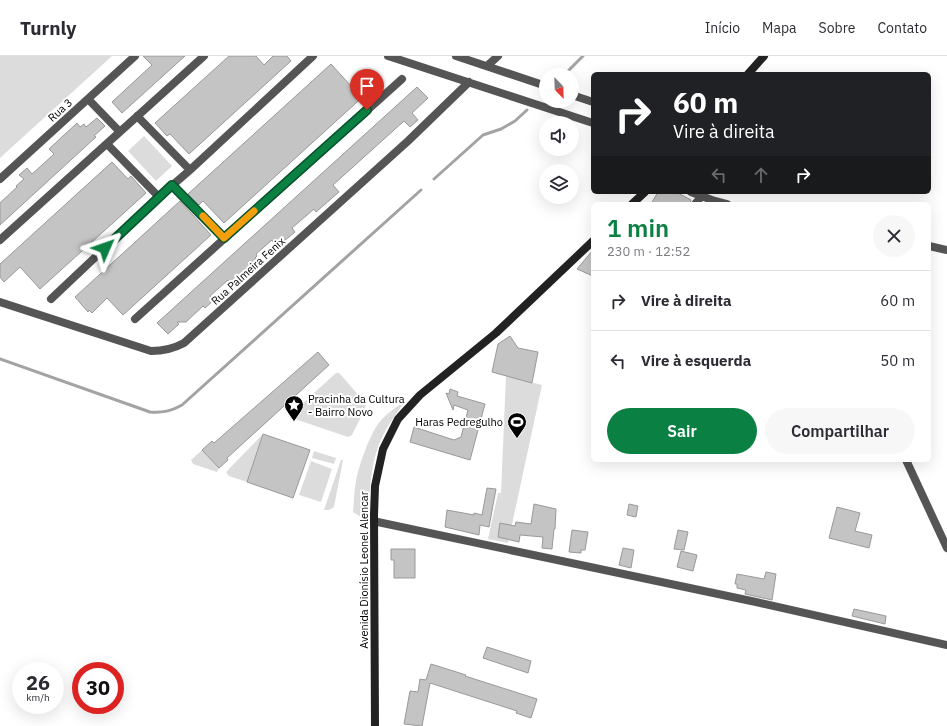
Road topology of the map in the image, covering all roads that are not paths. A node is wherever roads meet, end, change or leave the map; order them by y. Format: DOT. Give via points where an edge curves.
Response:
graph roads {
  1 [pos="135,56"];
  2 [pos="204,56"];
  3 [pos="313,56"];
  4 [pos="388,56"];
  5 [pos="456,56"];
  6 [pos="498,56"];
  7 [pos="764,56"];
  8 [pos="487,66"];
  9 [pos="750,72"];
  10 [pos="402,78"];
  11 [pos="469,82"];
  12 [pos="539,84"];
  13 [pos="579,97"];
  14 [pos="88,99"];
  15 [pos="591,101"];
  16 [pos="137,116"];
  17 [pos="591,122"];
  18 [pos="120,132"];
  19 [pos="107,144"];
  20 [pos="190,170"];
  21 [pos="0,179"];
  22 [pos="172,185"];
  23 [pos="642,194"];
  24 [pos="696,194"];
  25 [pos="701,196"];
  26 [pos="159,197"];
  27 [pos="634,202"];
  28 [pos="696,202"];
  29 [pos="720,202"];
  30 [pos="224,238"];
  31 [pos="0,240"];
  32 [pos="591,243"];
  33 [pos="931,246"];
  34 [pos="947,250"];
  35 [pos="51,299"];
  36 [pos="0,302"];
  37 [pos="135,319"];
  38 [pos="907,462"];
  39 [pos="374,521"];
  40 [pos="947,548"];
  41 [pos="947,645"];
  42 [pos="375,726"];
  1 -- 14 [label="street, Rua 3"];
  2 -- 16 [label="street"];
  3 -- 20 [label="street"];
  4 -- 11 [label="street"];
  5 -- 8 [label="street"];
  6 -- 8 [label="street"];
  7 -- 9 [label="street"];
  8 -- 12 [label="street"];
  10 -- 30 [label="street"];
  11 -- 17 [label="street"];
  11 -- 36 [label="street, Rua Palmeira Fenix" via="396,152 176,348 151,351"];
  13 -- 15 [label="street"];
  14 -- 18 [label="street"];
  14 -- 21 [label="street, Rua 3"];
  16 -- 18 [label="street"];
  16 -- 20 [label="street"];
  18 -- 19 [label="street"];
  19 -- 26 [label="street"];
  19 -- 31 [label="street"];
  20 -- 22 [label="street"];
  22 -- 26 [label="street"];
  22 -- 30 [label="street"];
  23 -- 27 [label="street"];
  24 -- 25 [label="street"];
  25 -- 28 [label="street"];
  25 -- 29 [label="street"];
  26 -- 35 [label="street"];
  30 -- 37 [label="street"];
  32 -- 39 [label="street, Avenida Dionísio Leonel Alencar" via="496,333 420,395 398,419 383,449 375,486"];
  33 -- 34 [label="street"];
  38 -- 40 [label="street"];
  39 -- 41 [label="street" via="740,598"];
  39 -- 42 [label="street, Avenida Dionísio Leonel Alencar"];
}
